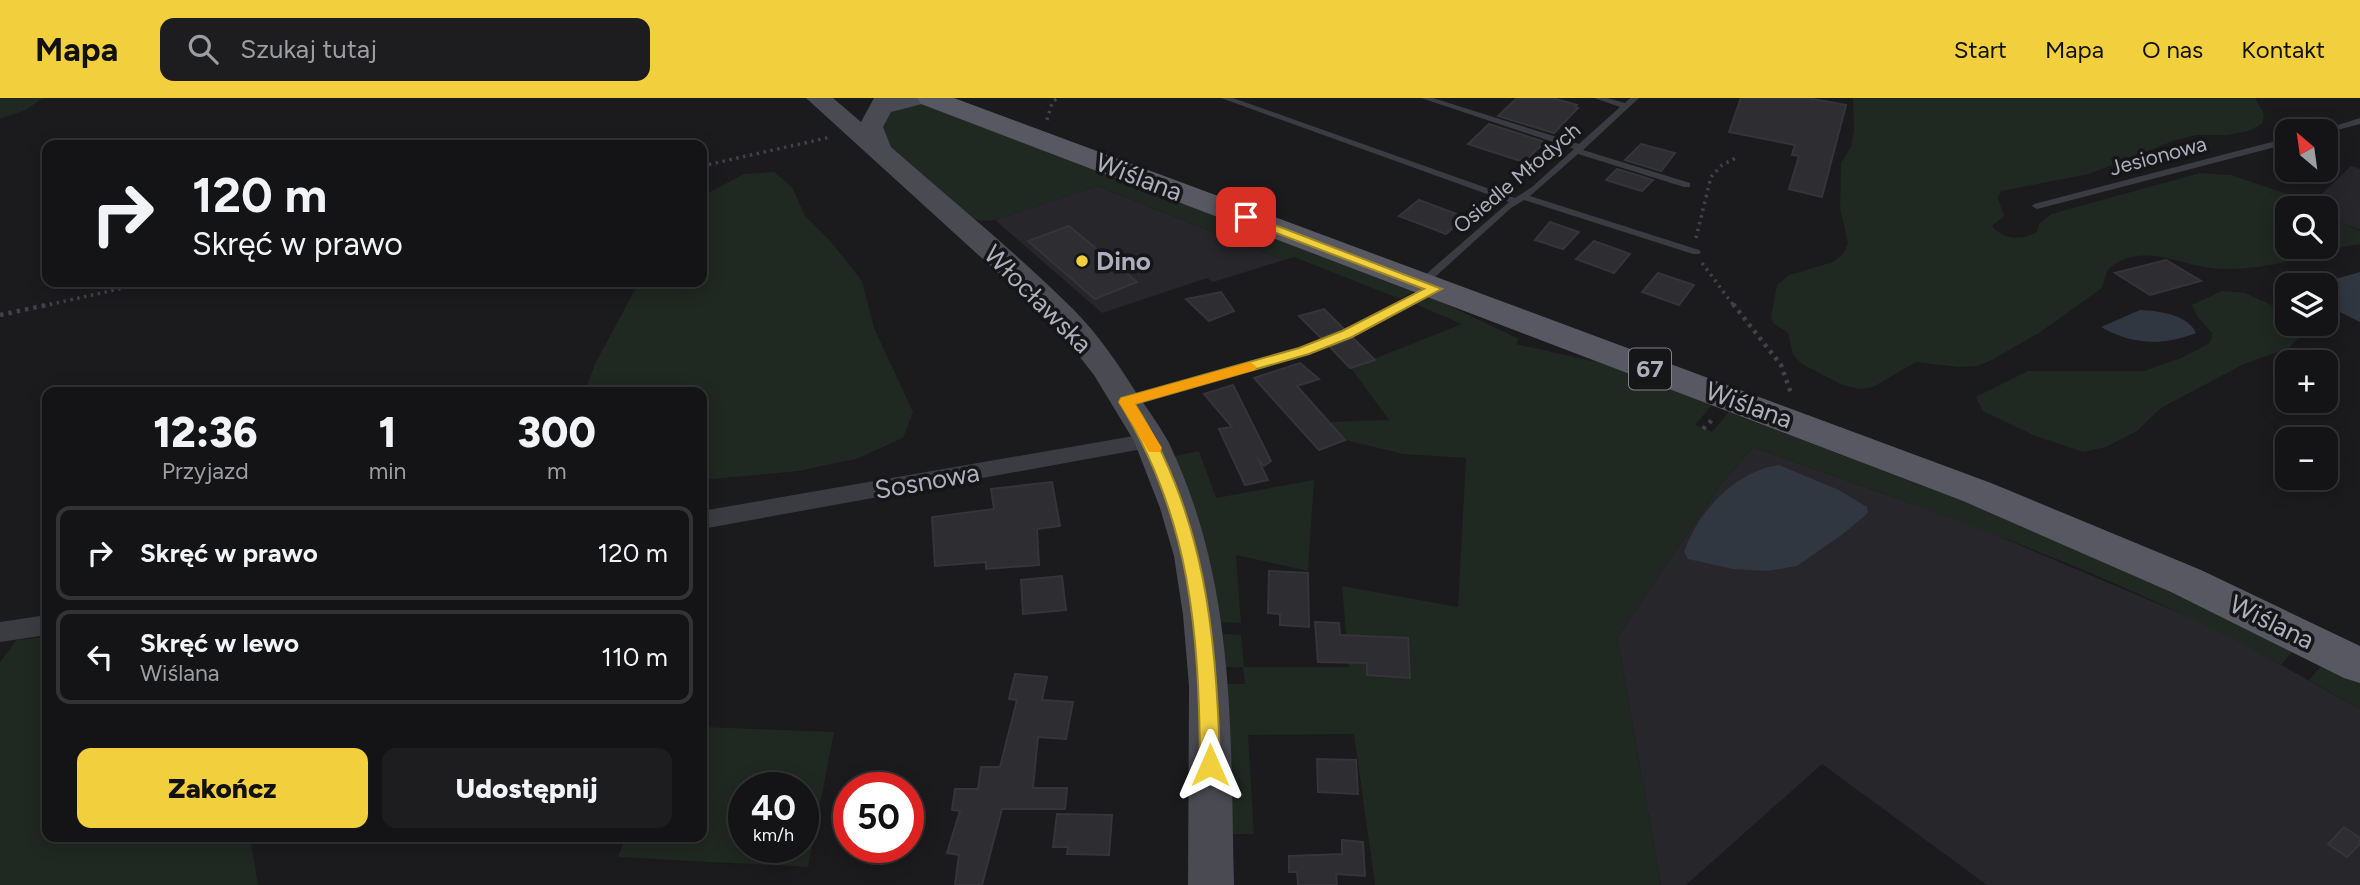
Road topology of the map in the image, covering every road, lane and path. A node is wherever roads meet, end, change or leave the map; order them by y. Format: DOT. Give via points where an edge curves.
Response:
graph roads {
  1 [pos="918,98"];
  2 [pos="930,98"];
  3 [pos="1225,98"];
  4 [pos="1425,98"];
  5 [pos="1598,98"];
  6 [pos="1634,98"];
  7 [pos="828,102"];
  8 [pos="884,102"];
  9 [pos="1626,106"];
  10 [pos="2360,121"];
  11 [pos="2338,127"];
  12 [pos="867,140"];
  13 [pos="2275,144"];
  14 [pos="1579,150"];
  15 [pos="1738,158"];
  16 [pos="707,165"];
  17 [pos="1687,185"];
  18 [pos="1520,199"];
  19 [pos="2037,206"];
  20 [pos="1696,252"];
  21 [pos="1428,286"];
  22 [pos="127,287"];
  23 [pos="0,315"];
  24 [pos="1127,402"];
  25 [pos="1793,421"];
  26 [pos="1151,441"];
  27 [pos="707,519"];
  28 [pos="42,626"];
  29 [pos="0,632"];
  30 [pos="2360,666"];
  31 [pos="1211,885"];
  1 -- 8 [label="main road"];
  2 -- 21 [label="main road, Wiślana / 67"];
  3 -- 18 [label="lane"];
  4 -- 14 [label="lane"];
  5 -- 9 [label="lane"];
  6 -- 9 [label="lane, Osiedle Młodych"];
  7 -- 12 [label="main road, Włocławska"];
  8 -- 12 [label="main road"];
  9 -- 14 [label="lane, Osiedle Młodych"];
  10 -- 11 [label="lane"];
  12 -- 16 [label="path"];
  12 -- 24 [label="main road, Włocławska" via="1064,317"];
  13 -- 19 [label="lane, Jesionowa"];
  14 -- 17 [label="lane"];
  14 -- 18 [label="lane, Osiedle Młodych"];
  15 -- 20 [label="path" via="1711,177 1695,232"];
  18 -- 20 [label="lane"];
  18 -- 21 [label="lane, Osiedle Młodych"];
  20 -- 25 [label="path" via="1717,286 1780,364 1792,390"];
  21 -- 24 [label="lane, Osiedle Młodych" via="1358,329 1304,351"];
  21 -- 25 [label="main road, Wiślana / 67"];
  22 -- 23 [label="path"];
  24 -- 26 [label="main road, Włocławska"];
  25 -- 30 [label="main road, Wiślana / 67" via="2090,540"];
  26 -- 27 [label="street, Sosnowa"];
  26 -- 31 [label="main road, Włocławska" via="1178,508 1202,615 1209,686"];
  28 -- 29 [label="street"];
}
